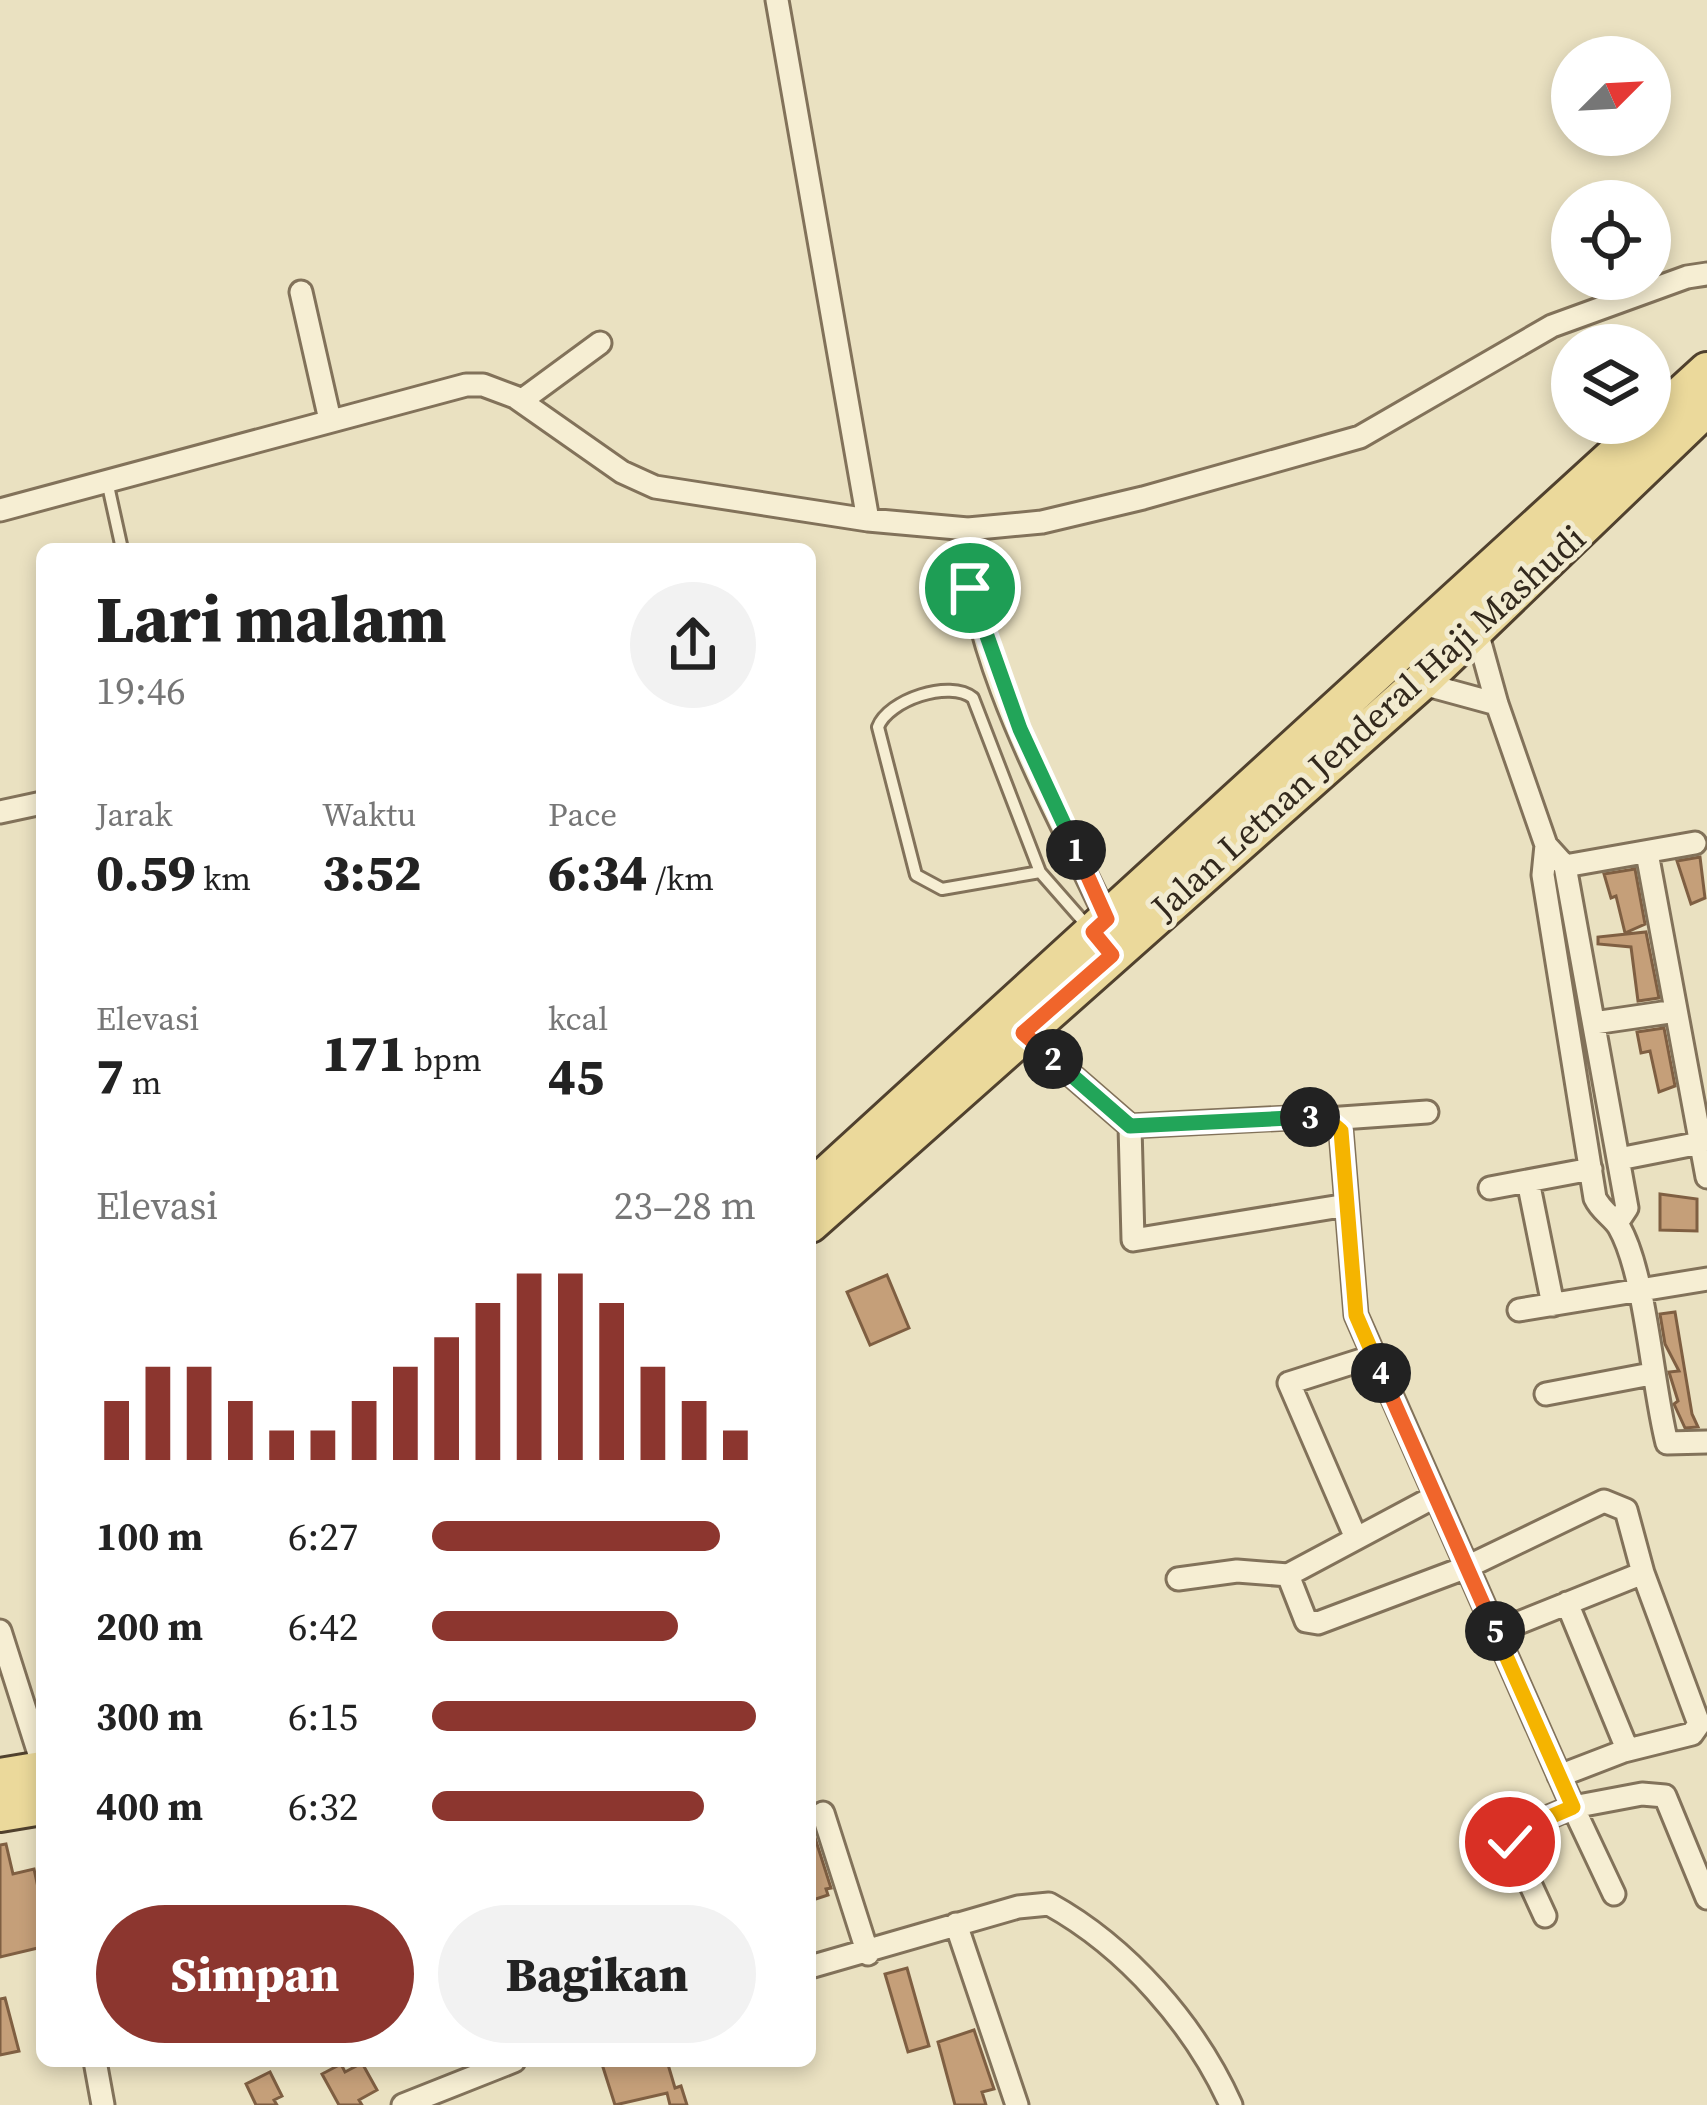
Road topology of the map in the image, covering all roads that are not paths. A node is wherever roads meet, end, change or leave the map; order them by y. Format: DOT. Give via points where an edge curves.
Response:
graph roads {
  1 [pos="777,0"];
  2 [pos="1707,274"];
  3 [pos="301,292"];
  4 [pos="600,343"];
  5 [pos="1707,370"];
  6 [pos="521,400"];
  7 [pos="1671,403"];
  8 [pos="1707,407"];
  9 [pos="330,420"];
  10 [pos="1628,444"];
  11 [pos="107,481"];
  12 [pos="0,510"];
  13 [pos="868,520"];
  14 [pos="968,529"];
  15 [pos="121,543"];
  16 [pos="1476,628"];
  17 [pos="1420,682"];
  18 [pos="1497,704"];
  19 [pos="36,804"];
  20 [pos="0,812"];
  21 [pos="1695,843"];
  22 [pos="1546,845"];
  23 [pos="1647,853"];
  24 [pos="1565,866"];
  25 [pos="1040,872"];
  26 [pos="1104,935"];
  27 [pos="1676,1011"];
  28 [pos="1594,1023"];
  29 [pos="1023,1033"];
  30 [pos="1700,1101"];
  31 [pos="1427,1112"];
  32 [pos="1327,1119"];
  33 [pos="1130,1126"];
  34 [pos="1700,1143"];
  35 [pos="1619,1159"];
  36 [pos="1591,1169"];
  37 [pos="1707,1177"];
  38 [pos="1528,1181"];
  39 [pos="816,1185"];
  40 [pos="1490,1188"];
  41 [pos="1347,1205"];
  42 [pos="816,1219"];
  43 [pos="1617,1223"];
  44 [pos="1707,1279"];
  45 [pos="1639,1291"];
  46 [pos="1552,1305"];
  47 [pos="1519,1310"];
  48 [pos="1374,1356"];
  49 [pos="1651,1374"];
  50 [pos="1546,1394"];
  51 [pos="1707,1442"];
  52 [pos="1436,1496"];
  53 [pos="1356,1538"];
  54 [pos="1467,1567"];
  55 [pos="1643,1573"];
  56 [pos="1288,1575"];
  57 [pos="1178,1579"];
  58 [pos="1567,1603"];
  59 [pos="0,1631"];
  60 [pos="1496,1632"];
  61 [pos="36,1747"];
  62 [pos="1624,1751"];
  63 [pos="36,1768"];
  64 [pos="1559,1776"];
  65 [pos="0,1777"];
  66 [pos="36,1807"];
  67 [pos="1573,1807"];
  68 [pos="0,1813"];
  69 [pos="823,1814"];
  70 [pos="1701,1869"];
  71 [pos="1614,1894"];
  72 [pos="1707,1898"];
  73 [pos="1545,1916"];
  74 [pos="956,1924"];
  75 [pos="868,1954"];
  76 [pos="816,1966"];
  77 [pos="96,2067"];
  78 [pos="499,2067"];
  79 [pos="103,2105"];
  80 [pos="403,2105"];
  81 [pos="1017,2105"];
  82 [pos="1231,2105"];
  1 -- 13 [label="street"];
  2 -- 14 [label="street" via="1552,326 1360,437 1143,499"];
  3 -- 9 [label="street"];
  4 -- 6 [label="street"];
  5 -- 7 [label="main road, Jalan Letnan Jenderal Haji Mashudi"];
  6 -- 9 [label="street" via="466,385"];
  6 -- 13 [label="street" via="637,482"];
  8 -- 16 [label="main road, Jalan Letnan Jenderal Haji Mashudi"];
  9 -- 11 [label="street"];
  10 -- 26 [label="main road, Jalan Letnan Jenderal Haji Mashudi"];
  11 -- 12 [label="street"];
  11 -- 15 [label="lane"];
  13 -- 14 [label="street"];
  14 -- 26 [label="street" via="978,616"];
  16 -- 17 [label="main road, Jalan Letnan Jenderal Haji Mashudi"];
  16 -- 18 [label="street"];
  17 -- 18 [label="street"];
  17 -- 26 [label="main road, Jalan Letnan Jenderal Haji Mashudi"];
  18 -- 22 [label="street"];
  19 -- 20 [label="street"];
  21 -- 23 [label="street"];
  22 -- 24 [label="street"];
  22 -- 36 [label="street" via="1543,875"];
  23 -- 24 [label="street"];
  23 -- 27 [label="street"];
  24 -- 28 [label="street"];
  25 -- 25 [label="lane" via="973,698 951,691 891,708 878,727 916,875 942,889"];
  25 -- 26 [label="lane"];
  26 -- 29 [label="main road, Jalan Letnan Jenderal Haji Mashudi"];
  26 -- 39 [label="main road, Jalan Letnan Jenderal Haji Mashudi"];
  27 -- 28 [label="street"];
  27 -- 30 [label="street"];
  28 -- 35 [label="street"];
  29 -- 33 [label="street"];
  29 -- 42 [label="main road, Jalan Letnan Jenderal Haji Mashudi"];
  30 -- 34 [label="street"];
  31 -- 32 [label="street"];
  32 -- 33 [label="street"];
  32 -- 41 [label="street" via="1341,1131"];
  33 -- 41 [label="street" via="1133,1240"];
  34 -- 35 [label="street"];
  34 -- 37 [label="street"];
  35 -- 43 [label="street" via="1627,1208"];
  36 -- 38 [label="street"];
  36 -- 43 [label="street" via="1600,1208"];
  38 -- 40 [label="street"];
  38 -- 46 [label="street"];
  41 -- 48 [label="street" via="1356,1315"];
  43 -- 45 [label="street"];
  44 -- 45 [label="street"];
  45 -- 46 [label="street"];
  45 -- 49 [label="street"];
  46 -- 47 [label="street"];
  48 -- 52 [label="street"];
  48 -- 53 [label="street" via="1289,1383"];
  49 -- 50 [label="street"];
  49 -- 51 [label="street" via="1667,1443"];
  52 -- 53 [label="street"];
  52 -- 54 [label="street"];
  53 -- 56 [label="street"];
  54 -- 55 [label="street" via="1604,1501 1626,1510"];
  54 -- 56 [label="street" via="1318,1623 1306,1621"];
  54 -- 60 [label="street"];
  55 -- 58 [label="street"];
  55 -- 62 [label="street" via="1699,1724 1692,1734"];
  56 -- 57 [label="street"];
  58 -- 60 [label="street"];
  58 -- 62 [label="street"];
  59 -- 61 [label="street"];
  60 -- 64 [label="street"];
  62 -- 64 [label="street"];
  63 -- 65 [label="main road"];
  64 -- 67 [label="street"];
  66 -- 68 [label="main road"];
  67 -- 70 [label="street" via="1665,1796"];
  67 -- 71 [label="street"];
  67 -- 73 [label="street" via="1515,1832 1510,1842"];
  69 -- 75 [label="street"];
  70 -- 72 [label="street"];
  74 -- 75 [label="street"];
  74 -- 81 [label="street"];
  74 -- 82 [label="street" via="1041,1903 1070,1917 1150,1982"];
  75 -- 76 [label="street"];
  77 -- 79 [label="street"];
  78 -- 80 [label="street"];
}
